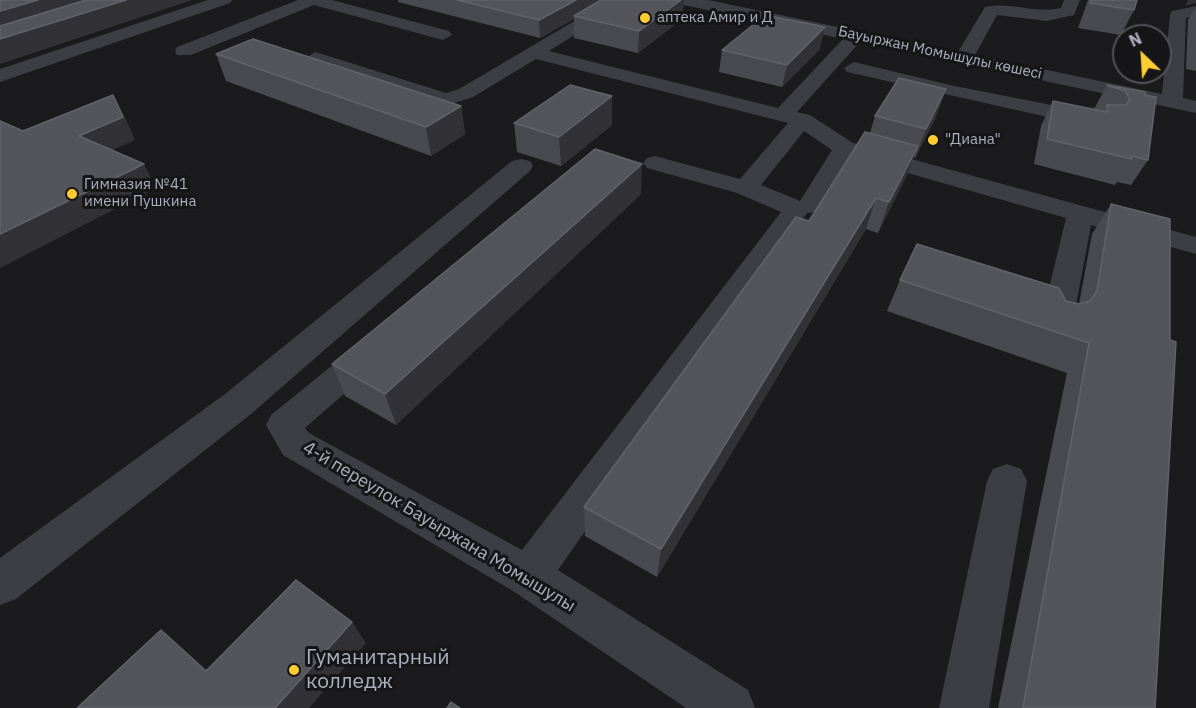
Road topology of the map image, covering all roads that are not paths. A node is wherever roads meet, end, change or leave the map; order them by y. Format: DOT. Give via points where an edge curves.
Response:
graph roads {
  1 [pos="224,0"];
  2 [pos="313,0"];
  3 [pos="622,0"];
  4 [pos="684,0"];
  5 [pos="1072,0"];
  6 [pos="711,2"];
  7 [pos="1196,11"];
  8 [pos="133,12"];
  9 [pos="163,21"];
  10 [pos="443,35"];
  11 [pos="856,36"];
  12 [pos="184,51"];
  13 [pos="534,52"];
  14 [pos="315,58"];
  15 [pos="966,59"];
  16 [pos="854,68"];
  17 [pos="0,76"];
  18 [pos="952,91"];
  19 [pos="1172,102"];
  20 [pos="1196,106"];
  21 [pos="792,117"];
  22 [pos="1103,122"];
  23 [pos="845,148"];
  24 [pos="655,163"];
  25 [pos="521,166"];
  26 [pos="746,188"];
  27 [pos="810,206"];
  28 [pos="1080,215"];
  29 [pos="1196,246"];
  30 [pos="1058,321"];
  31 [pos="400,327"];
  32 [pos="238,404"];
  33 [pos="284,425"];
  34 [pos="1008,481"];
  35 [pos="528,576"];
  36 [pos="0,584"];
  37 [pos="730,708"];
  38 [pos="964,708"];
  1 -- 9 [label="street"];
  2 -- 10 [label="street"];
  2 -- 12 [label="street"];
  3 -- 13 [label="street"];
  4 -- 6 [label="street, Бауыржан Момышұлы көшесі"];
  5 -- 15 [label="street" via="1068,11 1047,16 992,11"];
  6 -- 11 [label="street, Бауыржан Момышұлы көшесі"];
  7 -- 19 [label="street" via="1178,15"];
  8 -- 9 [label="street"];
  9 -- 17 [label="street"];
  11 -- 15 [label="street, Бауыржан Момышұлы көшесі"];
  11 -- 21 [label="street"];
  13 -- 14 [label="street" via="466,93 446,100"];
  13 -- 21 [label="street"];
  15 -- 18 [label="street"];
  15 -- 19 [label="street, Бауыржан Момышұлы көшесі"];
  16 -- 18 [label="street"];
  18 -- 22 [label="street"];
  19 -- 20 [label="street, Бауыржан Момышұлы көшесі"];
  21 -- 23 [label="street"];
  21 -- 26 [label="street"];
  23 -- 27 [label="street"];
  23 -- 28 [label="street"];
  24 -- 26 [label="street"];
  25 -- 32 [label="street"];
  26 -- 35 [label="street" via="797,209"];
  28 -- 29 [label="street"];
  28 -- 30 [label="street"];
  31 -- 33 [label="street, 4-й переулок Бауыржана Момышулы"];
  32 -- 33 [label="street"];
  32 -- 36 [label="street"];
  33 -- 35 [label="street, 4-й переулок Бауыржана Момышулы" via="296,444"];
  34 -- 38 [label="street"];
  35 -- 37 [label="street, 4-й переулок Бауыржана Момышулы"];
}
